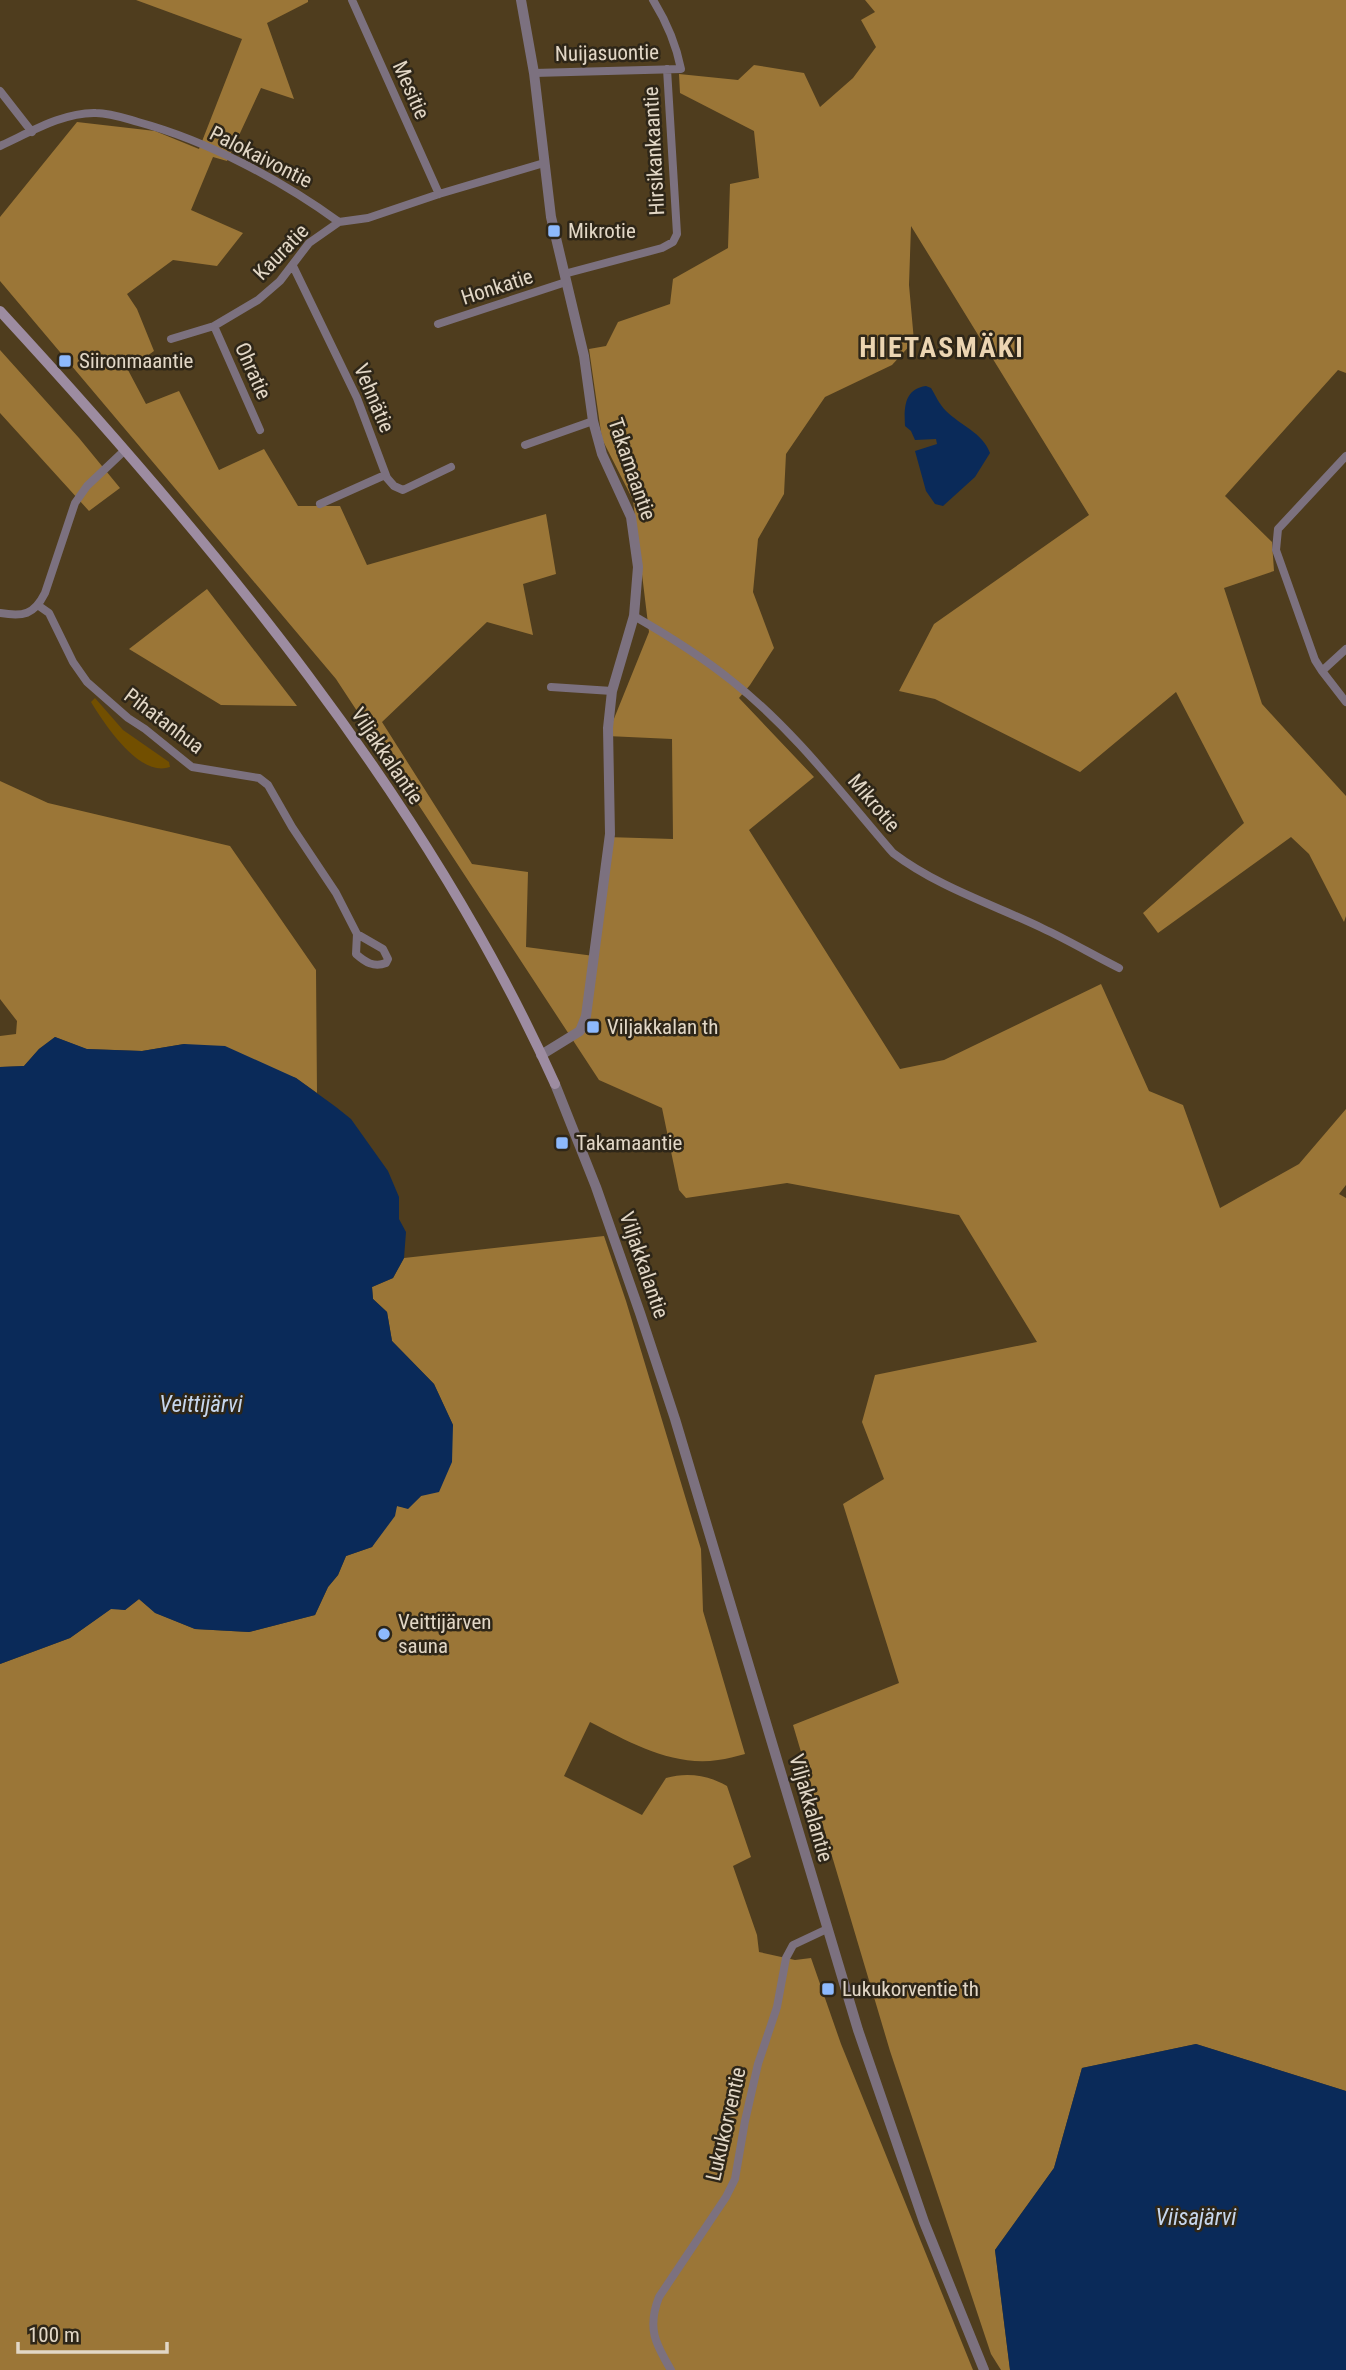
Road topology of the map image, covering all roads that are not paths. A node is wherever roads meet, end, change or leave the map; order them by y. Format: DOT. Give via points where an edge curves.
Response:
graph roads {
  1 [pos="352,0"];
  2 [pos="521,0"];
  3 [pos="653,0"];
  4 [pos="667,69"];
  5 [pos="681,69"];
  6 [pos="534,73"];
  7 [pos="0,91"];
  8 [pos="32,132"];
  9 [pos="0,146"];
  10 [pos="544,163"];
  11 [pos="439,194"];
  12 [pos="339,222"];
  13 [pos="293,266"];
  14 [pos="565,278"];
  15 [pos="0,311"];
  16 [pos="438,324"];
  17 [pos="214,326"];
  18 [pos="171,339"];
  19 [pos="593,421"];
  20 [pos="260,430"];
  21 [pos="525,445"];
  22 [pos="125,450"];
  23 [pos="1346,456"];
  24 [pos="451,467"];
  25 [pos="385,475"];
  26 [pos="320,504"];
  27 [pos="38,606"];
  28 [pos="0,613"];
  29 [pos="634,616"];
  30 [pos="1346,649"];
  31 [pos="1322,671"];
  32 [pos="551,687"];
  33 [pos="612,691"];
  34 [pos="1346,702"];
  35 [pos="357,934"];
  36 [pos="1119,968"];
  37 [pos="541,1055"];
  38 [pos="555,1084"];
  39 [pos="827,1929"];
  40 [pos="671,2370"];
  41 [pos="984,2370"];
  1 -- 11 [label="street, Mesitie"];
  2 -- 6 [label="street, Takamaantie"];
  3 -- 5 [label="street, Hirsikankaantie"];
  4 -- 5 [label="street, Nuijasuontie"];
  4 -- 6 [label="street, Nuijasuontie"];
  4 -- 14 [label="street, Hirsikankaantie" via="677,234 662,248"];
  6 -- 10 [label="street, Takamaantie"];
  7 -- 8 [label="street"];
  8 -- 9 [label="street, Palokaivontie"];
  8 -- 12 [label="street, Palokaivontie" via="75,115 96,113 164,129 279,181"];
  10 -- 11 [label="street"];
  10 -- 14 [label="street, Takamaantie"];
  11 -- 12 [label="street" via="368,218"];
  12 -- 13 [label="street, Kauratie" via="309,243"];
  13 -- 17 [label="street, Kauratie" via="258,300"];
  13 -- 25 [label="street, Vehnätie" via="357,398"];
  14 -- 16 [label="street, Honkatie"];
  14 -- 19 [label="street, Takamaantie" via="584,356"];
  15 -- 22 [label="main road, Viljakkalantie"];
  17 -- 18 [label="street, Kauratie"];
  17 -- 20 [label="street, Ohratie"];
  19 -- 21 [label="street"];
  19 -- 29 [label="street, Takamaantie" via="602,454 631,517 639,573"];
  22 -- 27 [label="street" via="75,503"];
  22 -- 37 [label="main road, Viljakkalantie" via="254,607 369,759 501,973"];
  23 -- 31 [label="street" via="1278,529 1276,541"];
  24 -- 25 [label="street" via="403,489"];
  25 -- 26 [label="street"];
  27 -- 28 [label="street" via="29,614"];
  27 -- 35 [label="street, Pihatanhua" via="49,613 87,682 128,718 192,767 259,778 268,785"];
  29 -- 33 [label="street, Takamaantie"];
  29 -- 36 [label="street, Mikrotie" via="679,641 734,682 788,732 893,853 934,880"];
  30 -- 31 [label="street"];
  31 -- 34 [label="street"];
  32 -- 33 [label="street"];
  33 -- 37 [label="street, Takamaantie" via="610,834 586,1016 580,1031"];
  35 -- 35 [label="street, Pihatanhua" via="356,954 365,962 386,963 383,949"];
  37 -- 38 [label="main road, Viljakkalantie"];
  38 -- 39 [label="street, Viljakkalantie" via="640,1312 712,1537"];
  39 -- 40 [label="street, Lukukorventie" via="793,1945 786,1958 735,2179 653,2312 658,2347"];
  39 -- 41 [label="street, Viljakkalantie" via="924,2222"];
}
